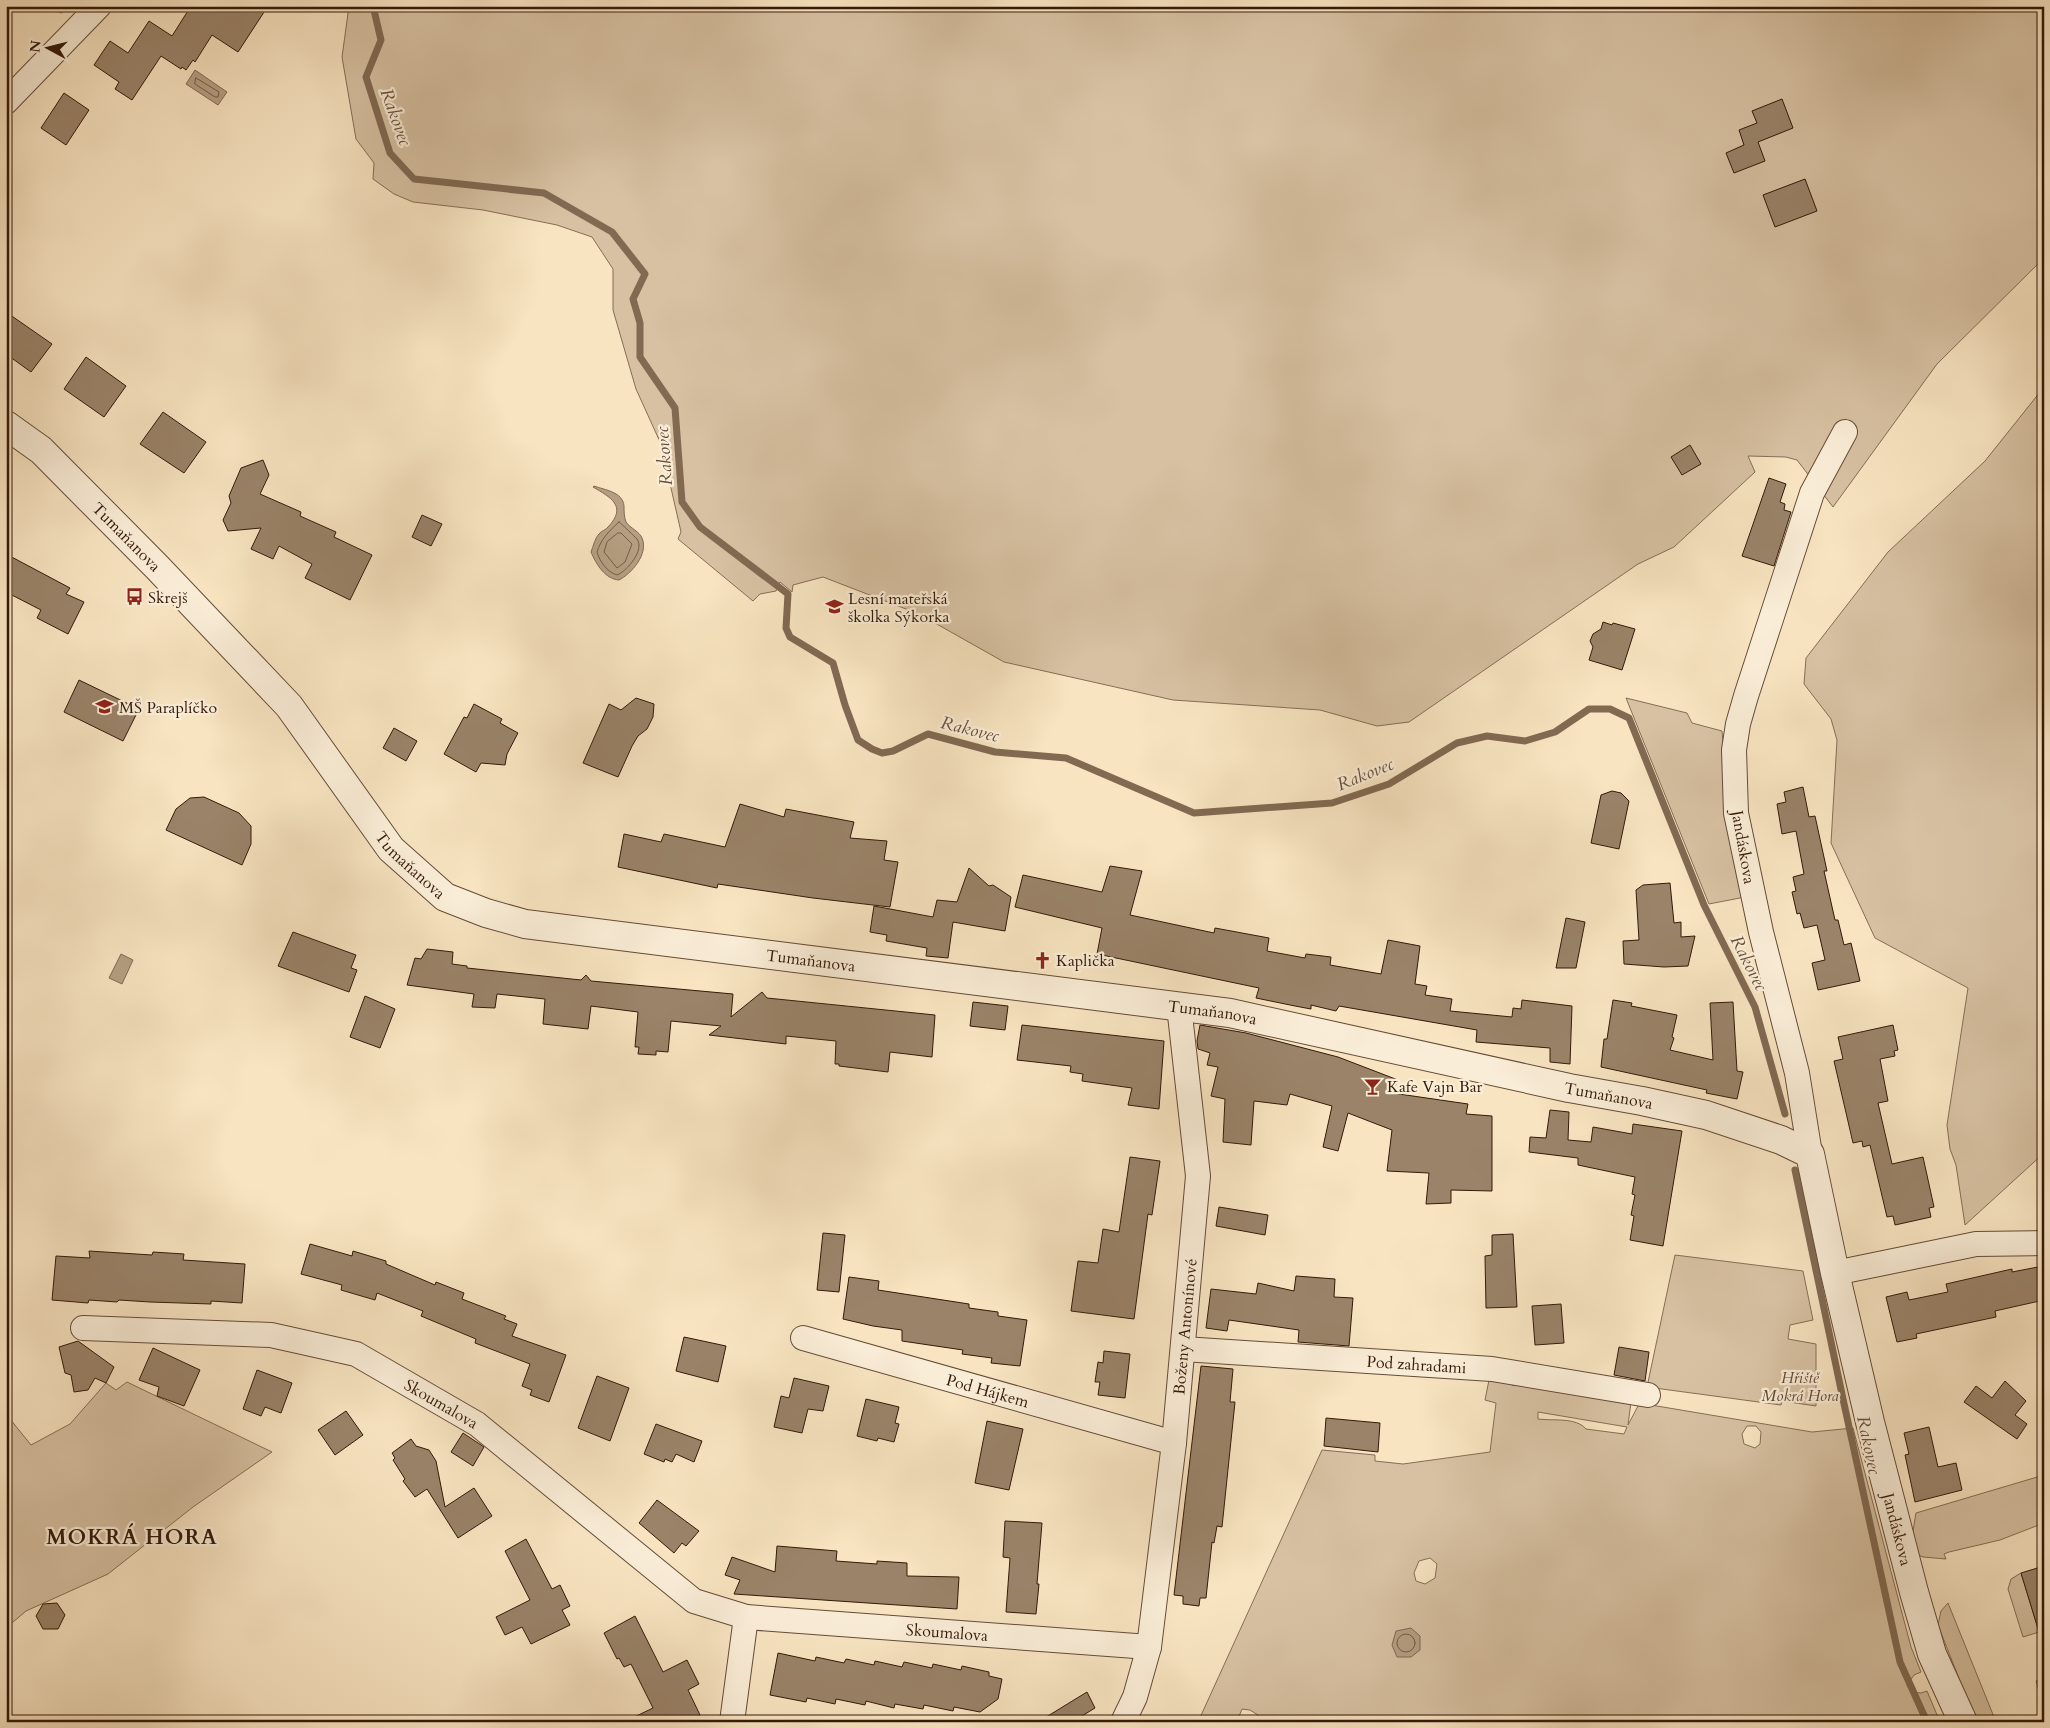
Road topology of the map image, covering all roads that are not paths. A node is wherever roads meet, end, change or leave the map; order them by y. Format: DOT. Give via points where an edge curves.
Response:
graph roads {
  1 [pos="99,6"];
  2 [pos="6,102"];
  3 [pos="6,425"];
  4 [pos="1845,432"];
  5 [pos="1179,1006"];
  6 [pos="1810,1154"];
  7 [pos="2044,1243"];
  8 [pos="1835,1273"];
  9 [pos="82,1328"];
  10 [pos="803,1338"];
  11 [pos="1183,1349"];
  12 [pos="1648,1395"];
  13 [pos="1174,1442"];
  14 [pos="746,1617"];
  15 [pos="1149,1647"];
  16 [pos="732,1722"];
  17 [pos="1123,1722"];
  18 [pos="1963,1722"];
  1 -- 2 [label="street"];
  3 -- 5 [label="street, Tumaňanova" via="41,450 289,706 391,849 445,897 525,924"];
  4 -- 6 [label="street, Jandáskova" via="1812,493 1744,703 1734,750 1736,813 1741,841 1797,1073"];
  5 -- 6 [label="street, Tumaňanova" via="1230,1013 1697,1113 1781,1140"];
  5 -- 11 [label="street, Boženy Antonínové" via="1198,1176"];
  6 -- 8 [label="street, Jandáskova"];
  7 -- 8 [label="street" via="1976,1244"];
  8 -- 18 [label="street, Jandáskova" via="1914,1592 1932,1654"];
  9 -- 14 [label="street, Skoumalova" via="271,1335 356,1354 476,1424 694,1600"];
  10 -- 13 [label="street, Pod Hájkem"];
  11 -- 12 [label="street, Pod zahradami" via="1492,1369"];
  11 -- 13 [label="street, Boženy Antonínové"];
  13 -- 15 [label="street, Boženy Antonínové"];
  14 -- 15 [label="street, Skoumalova"];
  14 -- 16 [label="street"];
  15 -- 17 [label="street, Boženy Antonínové" via="1135,1697"];
}
